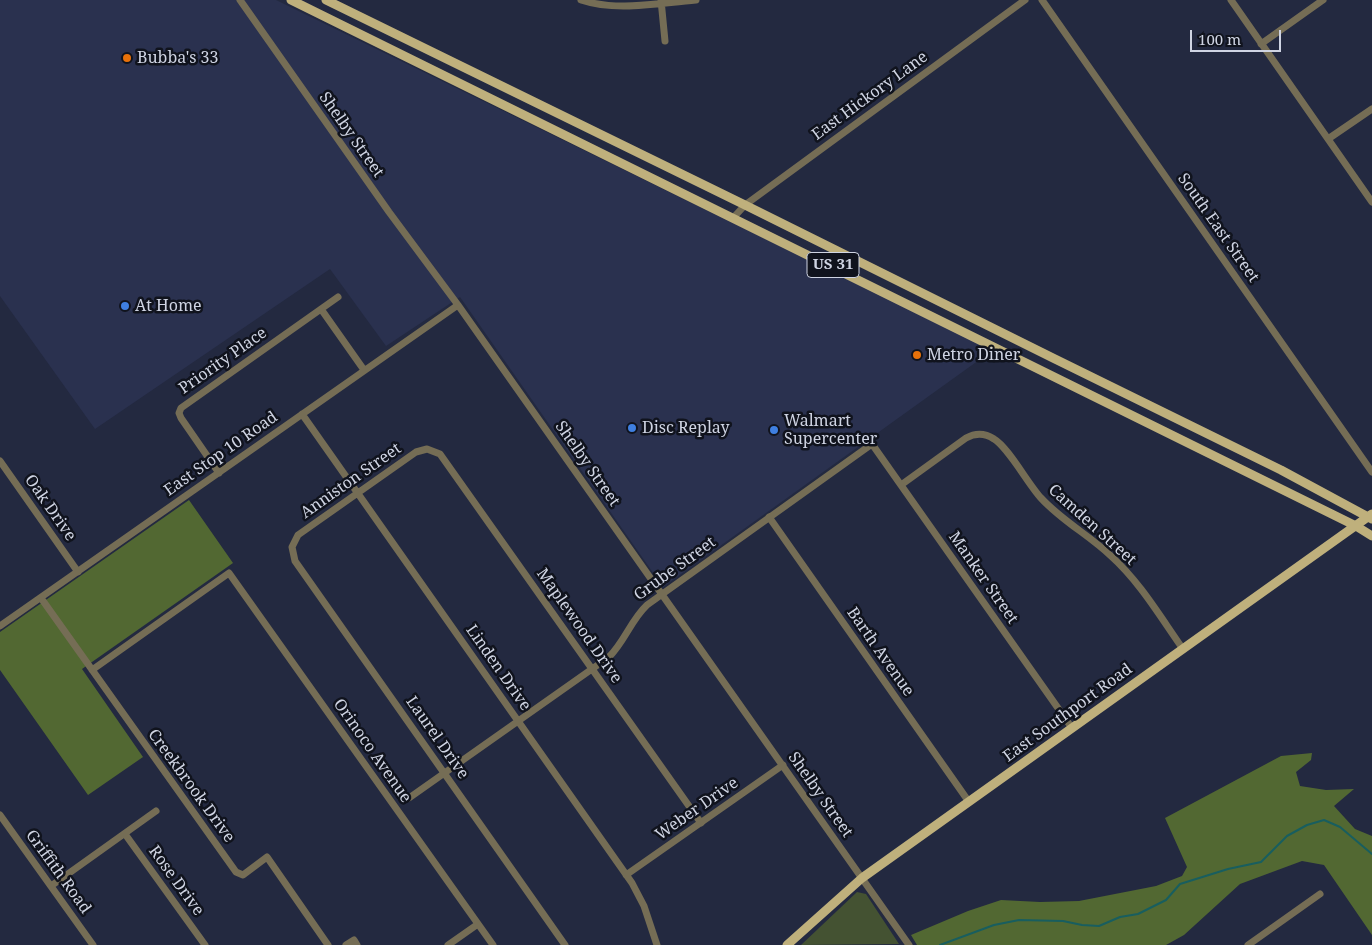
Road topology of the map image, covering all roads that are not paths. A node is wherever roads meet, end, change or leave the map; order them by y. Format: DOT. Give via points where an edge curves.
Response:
graph roads {
  1 [pos="240,0"];
  2 [pos="291,0"];
  3 [pos="326,0"];
  4 [pos="581,0"];
  5 [pos="696,0"];
  6 [pos="1025,0"];
  7 [pos="1042,0"];
  8 [pos="1231,0"];
  9 [pos="1323,0"];
  10 [pos="662,1"];
  11 [pos="665,41"];
  12 [pos="1261,44"];
  13 [pos="1372,109"];
  14 [pos="1328,139"];
  15 [pos="1372,202"];
  16 [pos="745,204"];
  17 [pos="734,217"];
  18 [pos="338,297"];
  19 [pos="458,305"];
  20 [pos="320,309"];
  21 [pos="364,370"];
  22 [pos="302,414"];
  23 [pos="872,444"];
  24 [pos="431,450"];
  25 [pos="0,461"];
  26 [pos="219,472"];
  27 [pos="1372,472"];
  28 [pos="901,485"];
  29 [pos="358,493"];
  30 [pos="1371,517"];
  31 [pos="769,518"];
  32 [pos="1356,526"];
  33 [pos="1372,536"];
  34 [pos="292,545"];
  35 [pos="78,572"];
  36 [pos="662,595"];
  37 [pos="41,598"];
  38 [pos="0,626"];
  39 [pos="1183,649"];
  40 [pos="592,669"];
  41 [pos="92,670"];
  42 [pos="518,721"];
  43 [pos="1072,728"];
  44 [pos="783,765"];
  45 [pos="444,773"];
  46 [pos="410,798"];
  47 [pos="968,802"];
  48 [pos="156,811"];
  49 [pos="0,815"];
  50 [pos="701,823"];
  51 [pos="125,834"];
  52 [pos="626,875"];
  53 [pos="862,878"];
  54 [pos="51,886"];
  55 [pos="1320,894"];
  56 [pos="478,924"];
  57 [pos="908,943"];
  58 [pos="93,945"];
  59 [pos="205,945"];
  60 [pos="328,945"];
  61 [pos="346,945"];
  62 [pos="357,945"];
  63 [pos="448,945"];
  64 [pos="493,945"];
  65 [pos="565,945"];
  66 [pos="657,945"];
  67 [pos="787,945"];
  68 [pos="1248,945"];
  1 -- 19 [label="street, Shelby Street"];
  2 -- 17 [label="main road, US 31"];
  3 -- 16 [label="main road, US 31"];
  4 -- 10 [label="street" via="615,6"];
  5 -- 10 [label="street"];
  6 -- 16 [label="street, East Hickory Lane"];
  7 -- 27 [label="street, South East Street"];
  8 -- 12 [label="street"];
  9 -- 12 [label="street"];
  10 -- 11 [label="street"];
  12 -- 14 [label="street"];
  13 -- 14 [label="street"];
  14 -- 15 [label="street"];
  16 -- 17 [label="street, East Hickory Lane"];
  16 -- 30 [label="main road, US 31"];
  17 -- 32 [label="main road, US 31"];
  18 -- 20 [label="street, Priority Place"];
  19 -- 21 [label="street, East Stop 10 Road"];
  19 -- 36 [label="street, Shelby Street"];
  20 -- 21 [label="street"];
  20 -- 26 [label="street, Priority Place" via="181,408 180,416"];
  21 -- 22 [label="street, East Stop 10 Road"];
  22 -- 26 [label="street, East Stop 10 Road"];
  22 -- 29 [label="street, Linden Drive"];
  23 -- 28 [label="street, Manker Street"];
  23 -- 31 [label="street, Grube Street"];
  24 -- 29 [label="street, Anniston Street" via="416,452"];
  24 -- 40 [label="street, Maplewood Drive" via="443,457"];
  25 -- 35 [label="street, Oak Drive"];
  26 -- 35 [label="street, East Stop 10 Road"];
  28 -- 39 [label="street, Camden Street" via="966,438 982,434 993,438 1043,501 1122,566"];
  28 -- 43 [label="street, Manker Street"];
  29 -- 34 [label="street, Anniston Street" via="298,535"];
  29 -- 42 [label="street, Linden Drive"];
  30 -- 32 [label="main road, East Southport Road"];
  31 -- 36 [label="street, Grube Street"];
  31 -- 47 [label="street, Barth Avenue"];
  32 -- 33 [label="main road, US 31"];
  32 -- 39 [label="main road, East Southport Road"];
  34 -- 45 [label="street, Laurel Drive" via="295,561"];
  35 -- 37 [label="street, East Stop 10 Road"];
  36 -- 40 [label="street, Grube Street" via="641,610 616,650"];
  36 -- 44 [label="street, Shelby Street"];
  37 -- 38 [label="street, East Stop 10 Road"];
  37 -- 41 [label="street, Creekbrook Drive"];
  39 -- 43 [label="main road, East Southport Road"];
  40 -- 42 [label="street, Grube Street"];
  40 -- 50 [label="street, Maplewood Drive"];
  41 -- 56 [label="street, Orinoco Avenue" via="229,573"];
  41 -- 60 [label="street, Creekbrook Drive" via="236,872 243,875 267,857"];
  42 -- 45 [label="street, Grube Street"];
  42 -- 52 [label="street, Linden Drive"];
  43 -- 47 [label="main road, East Southport Road"];
  44 -- 50 [label="street, Weber Drive"];
  44 -- 53 [label="street, Shelby Street"];
  45 -- 46 [label="street, Grube Street"];
  45 -- 65 [label="street, Laurel Drive"];
  47 -- 53 [label="main road, East Southport Road"];
  48 -- 51 [label="street"];
  49 -- 54 [label="street, Griffith Road"];
  50 -- 52 [label="street, Weber Drive"];
  51 -- 54 [label="street"];
  51 -- 59 [label="street, Rose Drive"];
  52 -- 66 [label="street, Linden Drive" via="644,906"];
  53 -- 57 [label="street, Shelby Street"];
  53 -- 67 [label="main road, East Southport Road"];
  54 -- 58 [label="street, Griffith Road"];
  55 -- 68 [label="street"];
  56 -- 63 [label="street"];
  56 -- 64 [label="street, Orinoco Avenue"];
  61 -- 62 [label="street" via="354,940"];
}
